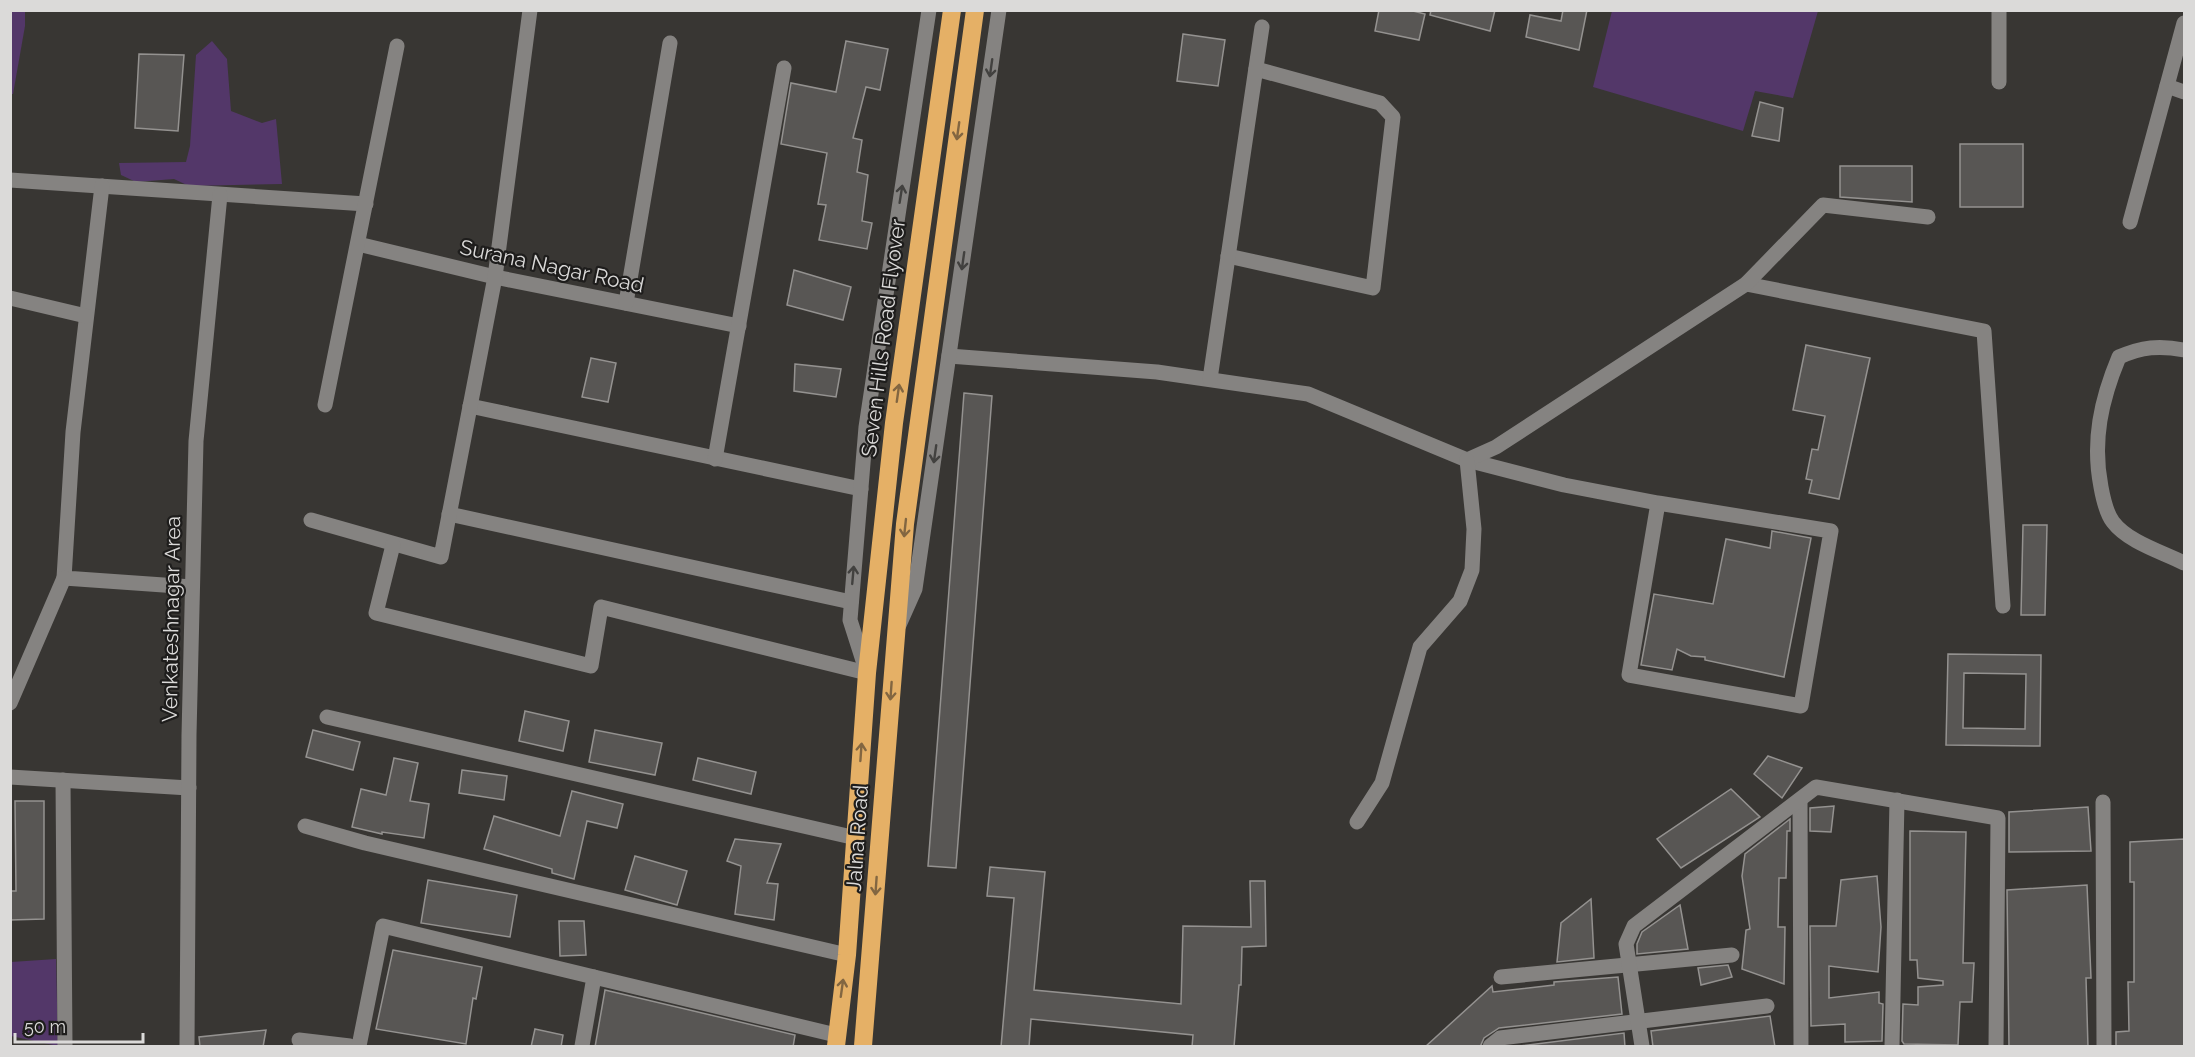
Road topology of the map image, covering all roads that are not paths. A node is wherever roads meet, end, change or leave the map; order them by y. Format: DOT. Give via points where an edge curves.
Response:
graph roads {
  1 [pos="530,10"];
  2 [pos="928,10"];
  3 [pos="952,10"];
  4 [pos="975,10"];
  5 [pos="999,10"];
  6 [pos="1999,10"];
  7 [pos="2184,23"];
  8 [pos="1262,27"];
  9 [pos="670,43"];
  10 [pos="397,46"];
  11 [pos="784,68"];
  12 [pos="1256,69"];
  13 [pos="1999,82"];
  14 [pos="2167,86"];
  15 [pos="2184,92"];
  16 [pos="10,180"];
  17 [pos="102,186"];
  18 [pos="220,195"];
  19 [pos="366,204"];
  20 [pos="1928,217"];
  21 [pos="2130,222"];
  22 [pos="358,244"];
  23 [pos="1228,255"];
  24 [pos="495,277"];
  25 [pos="1746,284"];
  26 [pos="10,298"];
  27 [pos="626,303"];
  28 [pos="86,316"];
  29 [pos="739,326"];
  30 [pos="2184,350"];
  31 [pos="949,356"];
  32 [pos="1210,380"];
  33 [pos="326,405"];
  34 [pos="470,406"];
  35 [pos="715,459"];
  36 [pos="1467,460"];
  37 [pos="861,489"];
  38 [pos="1658,503"];
  39 [pos="449,514"];
  40 [pos="311,520"];
  41 [pos="393,545"];
  42 [pos="2184,563"];
  43 [pos="64,578"];
  44 [pos="192,587"];
  45 [pos="851,602"];
  46 [pos="2002,606"];
  47 [pos="896,633"];
  48 [pos="867,673"];
  49 [pos="10,703"];
  50 [pos="327,717"];
  51 [pos="10,777"];
  52 [pos="63,780"];
  53 [pos="189,788"];
  54 [pos="1800,800"];
  55 [pos="1898,800"];
  56 [pos="2103,802"];
  57 [pos="1357,822"];
  58 [pos="305,826"];
  59 [pos="856,838"];
  60 [pos="847,955"];
  61 [pos="1732,955"];
  62 [pos="1629,964"];
  63 [pos="594,977"];
  64 [pos="1501,977"];
  65 [pos="1767,1006"];
  66 [pos="1638,1022"];
  67 [pos="299,1040"];
  68 [pos="836,1041"];
  69 [pos="65,1047"];
  70 [pos="188,1047"];
  71 [pos="350,1047"];
  72 [pos="359,1047"];
  73 [pos="582,1047"];
  74 [pos="863,1047"];
  75 [pos="1490,1047"];
  76 [pos="1642,1047"];
  77 [pos="1801,1047"];
  78 [pos="1892,1047"];
  79 [pos="1996,1047"];
  80 [pos="2104,1047"];
  1 -- 24 [label="street"];
  37 -- 2 [label="street, one-way" via="866,427"];
  48 -- 3 [label="highway, Seven Hills Road Flyover, one-way" via="897,399"];
  4 -- 47 [label="highway, one-way" via="927,356"];
  5 -- 31 [label="street, one-way"];
  6 -- 13 [label="street"];
  7 -- 14 [label="street"];
  8 -- 12 [label="street"];
  9 -- 27 [label="street"];
  10 -- 19 [label="street"];
  11 -- 29 [label="street"];
  12 -- 23 [label="street"];
  12 -- 23 [label="street" via="1380,103 1393,117 1372,288"];
  14 -- 15 [label="street"];
  14 -- 21 [label="street"];
  16 -- 17 [label="street"];
  17 -- 18 [label="street"];
  17 -- 28 [label="street"];
  18 -- 19 [label="street"];
  18 -- 44 [label="street, Venkateshnagar Area" via="196,441"];
  19 -- 22 [label="street"];
  20 -- 25 [label="street" via="1823,205"];
  22 -- 24 [label="street, Surana Nagar Road"];
  22 -- 33 [label="street"];
  23 -- 32 [label="street"];
  24 -- 27 [label="street, Surana Nagar Road"];
  24 -- 34 [label="street"];
  25 -- 36 [label="street" via="1496,447"];
  25 -- 46 [label="street" via="1984,331"];
  26 -- 28 [label="street"];
  27 -- 29 [label="street, Surana Nagar Road"];
  28 -- 43 [label="street" via="73,432"];
  29 -- 35 [label="street"];
  30 -- 42 [label="street" via="2162,345 2139,348 2119,357 2099,417 2096,461 2103,499 2112,521 2127,534"];
  31 -- 32 [label="street" via="1157,372"];
  31 -- 47 [label="street, one-way" via="915,589"];
  32 -- 36 [label="street" via="1308,394"];
  34 -- 35 [label="street"];
  34 -- 39 [label="street"];
  35 -- 37 [label="street"];
  36 -- 38 [label="street"];
  36 -- 57 [label="street" via="1474,529 1472,570 1460,601 1420,647 1382,783"];
  45 -- 37 [label="street, one-way"];
  38 -- 38 [label="street" via="1629,675 1801,706 1831,531"];
  39 -- 41 [label="street" via="441,557"];
  39 -- 45 [label="street"];
  40 -- 41 [label="street"];
  41 -- 48 [label="street" via="376,613 591,666 602,607"];
  43 -- 44 [label="street"];
  43 -- 49 [label="street"];
  44 -- 53 [label="street, Venkateshnagar Area"];
  45 -- 48 [label="street" via="850,620"];
  47 -- 74 [label="highway, Jalna Road, one-way"];
  59 -- 48 [label="highway, Jalna Road, one-way"];
  50 -- 59 [label="street"];
  51 -- 52 [label="street"];
  52 -- 53 [label="street"];
  52 -- 69 [label="street"];
  53 -- 70 [label="street, Venkateshnagar Area"];
  54 -- 55 [label="street" via="1816,787"];
  54 -- 62 [label="street" via="1634,926 1626,944"];
  54 -- 77 [label="street"];
  55 -- 78 [label="street"];
  55 -- 79 [label="street" via="1998,818"];
  56 -- 80 [label="street"];
  58 -- 60 [label="street"];
  59 -- 60 [label="highway, Jalna Road"];
  68 -- 60 [label="highway, Jalna Road, one-way"];
  61 -- 62 [label="street"];
  62 -- 64 [label="street"];
  62 -- 66 [label="street"];
  63 -- 68 [label="street"];
  63 -- 72 [label="street" via="383,926"];
  63 -- 73 [label="street"];
  65 -- 66 [label="street"];
  66 -- 75 [label="street" via="1500,1038"];
  66 -- 76 [label="street"];
  67 -- 71 [label="street"];
}
